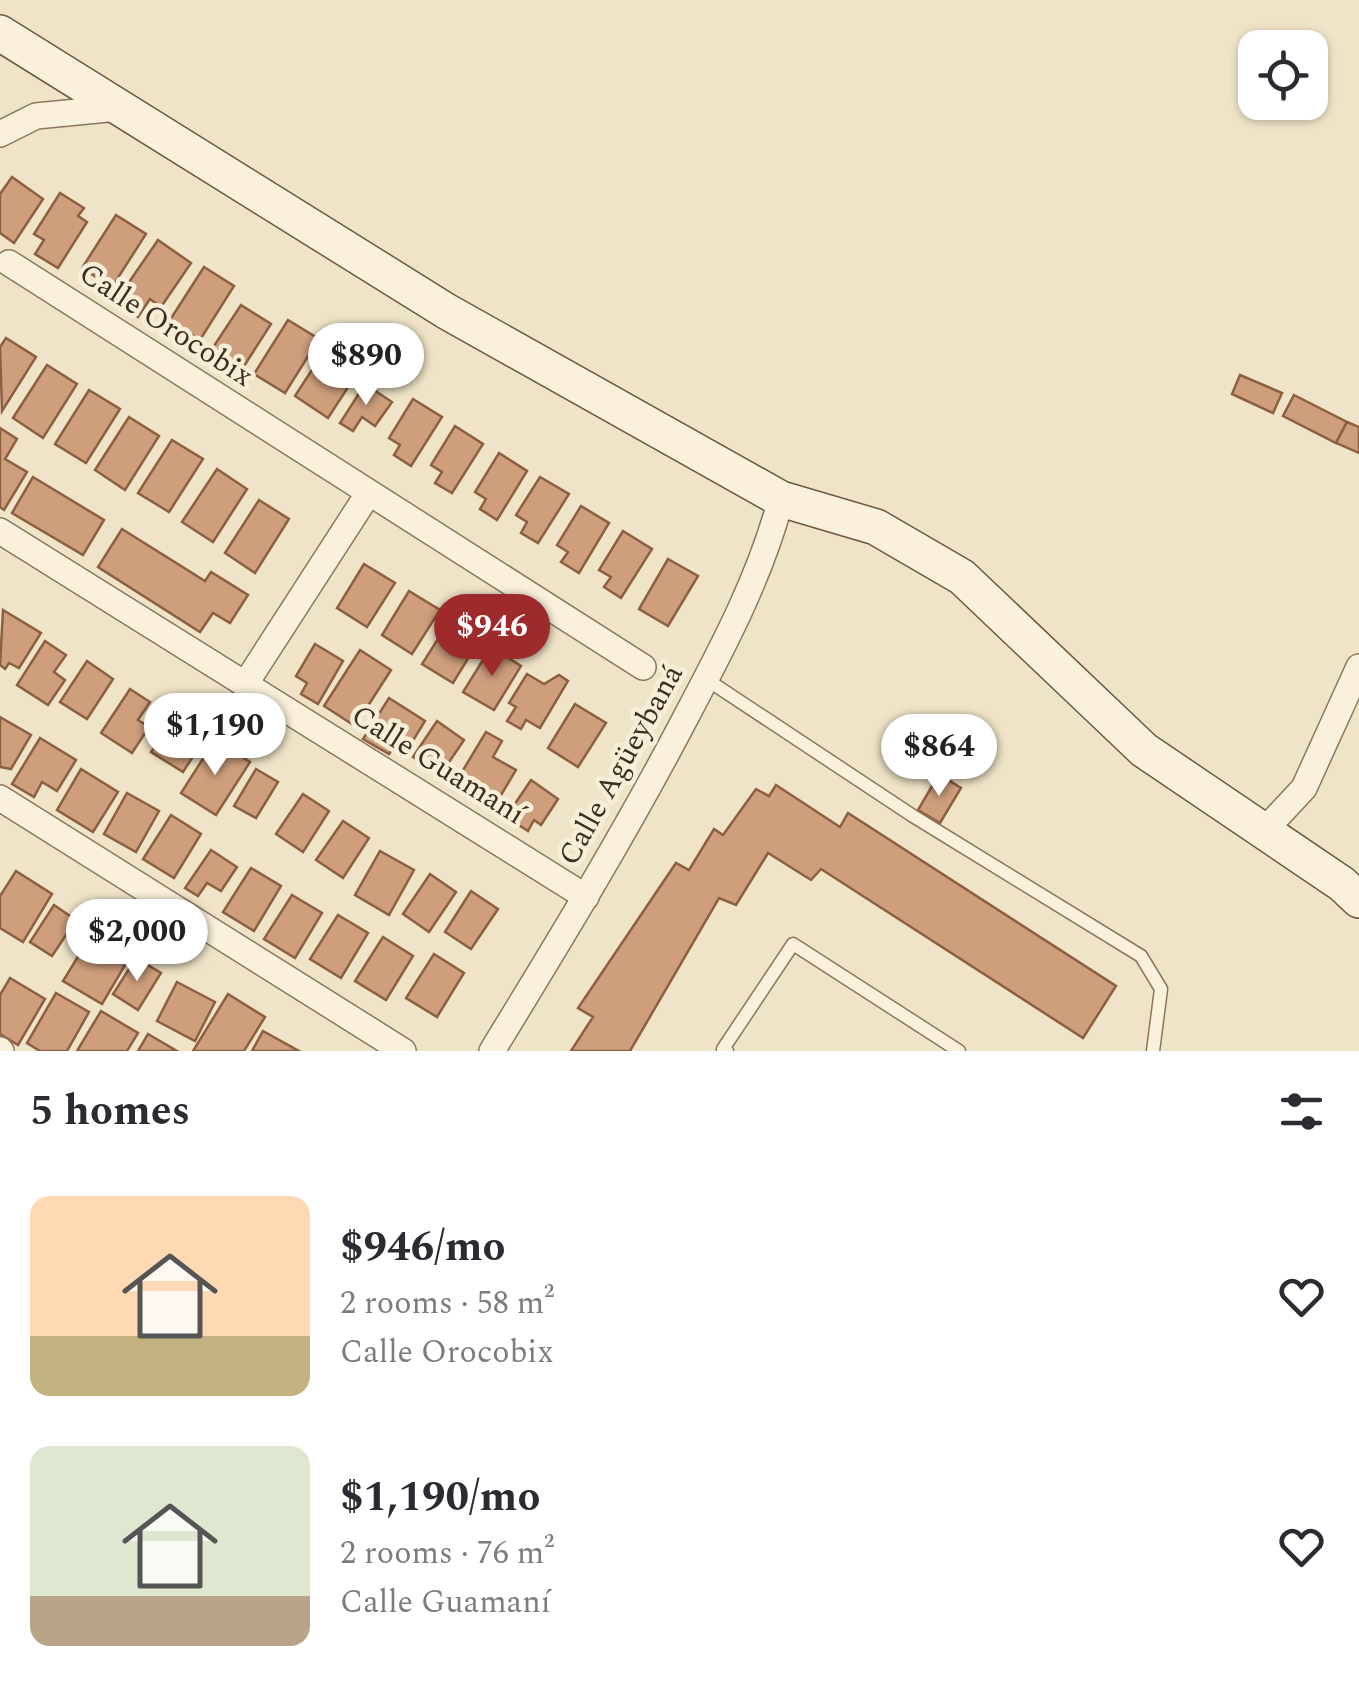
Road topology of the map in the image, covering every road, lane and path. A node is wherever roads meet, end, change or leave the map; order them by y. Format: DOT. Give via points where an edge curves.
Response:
graph roads {
  1 [pos="0,33"];
  2 [pos="118,108"];
  3 [pos="0,134"];
  4 [pos="9,264"];
  5 [pos="368,494"];
  6 [pos="781,499"];
  7 [pos="0,531"];
  8 [pos="643,667"];
  9 [pos="1359,668"];
  10 [pos="706,679"];
  11 [pos="246,683"];
  12 [pos="0,798"];
  13 [pos="1264,831"];
  14 [pos="586,896"];
  15 [pos="1359,900"];
  16 [pos="403,1051"];
  17 [pos="492,1051"];
  18 [pos="727,1051"];
  19 [pos="959,1051"];
  20 [pos="1153,1051"];
  1 -- 2 [label="street"];
  2 -- 3 [label="street" via="36,116"];
  2 -- 6 [label="street" via="446,311"];
  4 -- 5 [label="street, Calle Orocobix"];
  5 -- 8 [label="street, Calle Orocobix"];
  5 -- 11 [label="street"];
  6 -- 10 [label="street, Calle Agüeybaná" via="768,549"];
  6 -- 13 [label="street" via="876,527 962,577 1144,750"];
  7 -- 11 [label="street, Calle Guamaní"];
  9 -- 13 [label="street" via="1304,788"];
  10 -- 14 [label="street, Calle Agüeybaná"];
  10 -- 20 [label="lane" via="1141,956 1161,988"];
  11 -- 14 [label="street, Calle Guamaní"];
  12 -- 16 [label="street"];
  13 -- 15 [label="street"];
  14 -- 17 [label="street, Calle Agüeybaná"];
  18 -- 19 [label="lane" via="793,944"];
}
